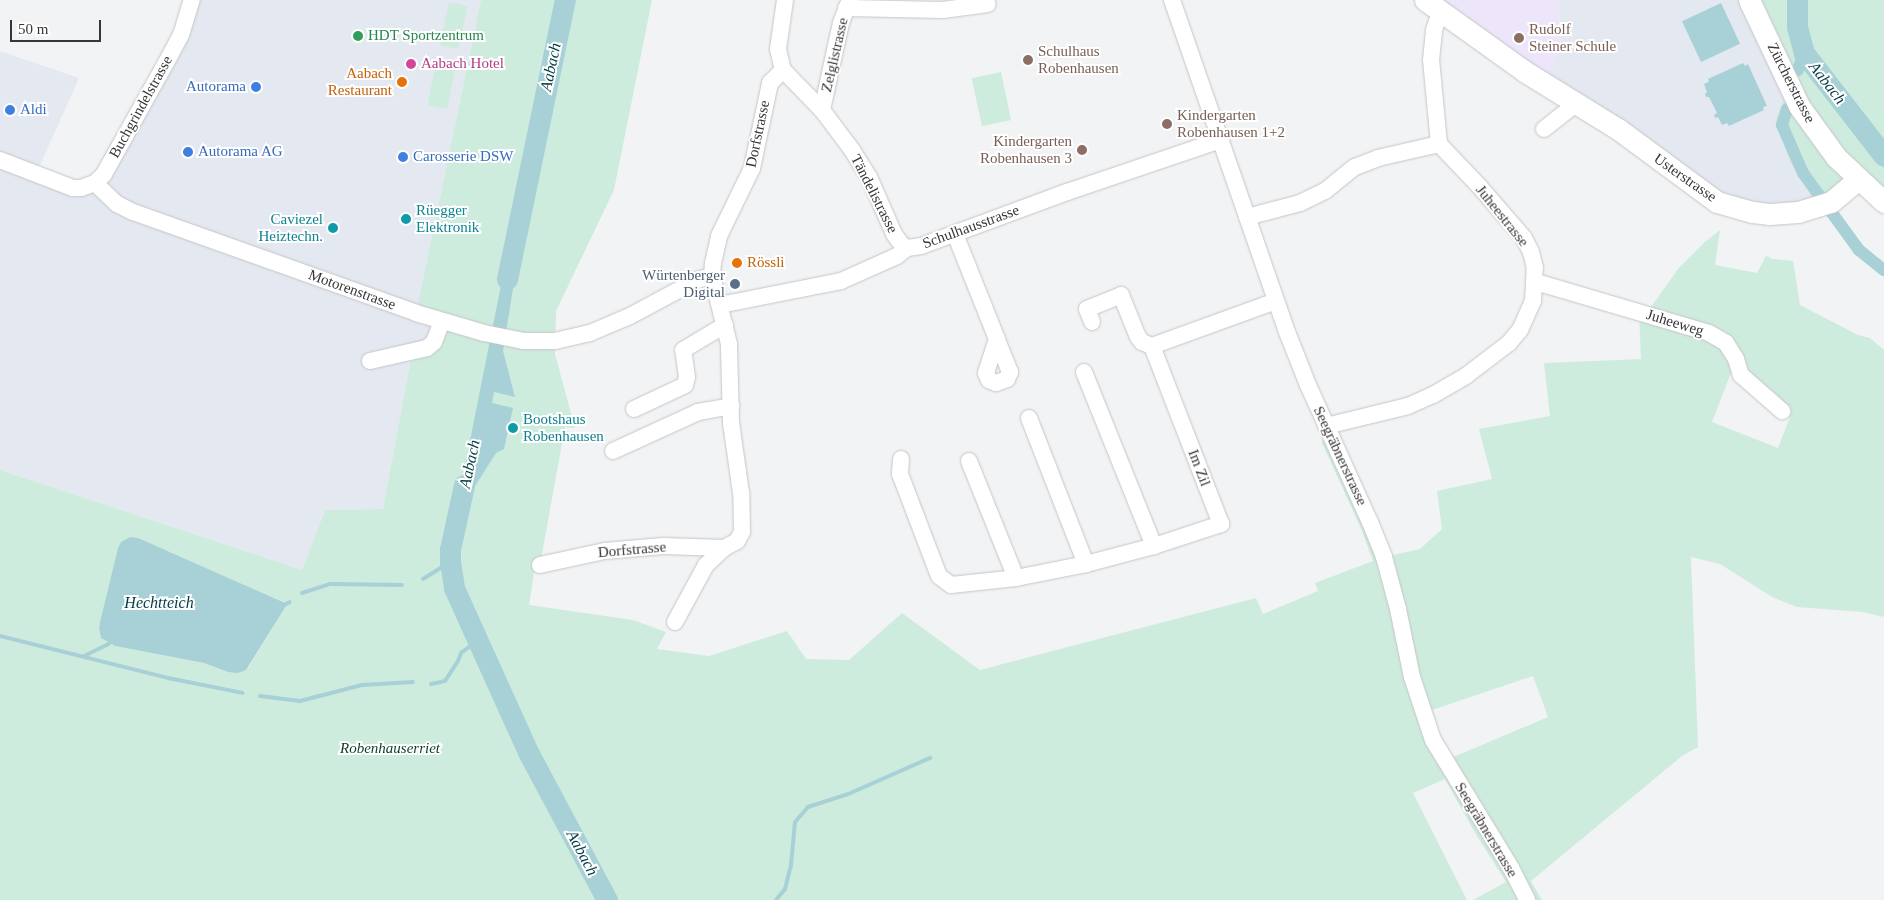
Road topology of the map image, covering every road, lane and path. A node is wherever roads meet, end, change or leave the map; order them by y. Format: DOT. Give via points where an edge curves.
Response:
graph roads {
  1 [pos="192,0"];
  2 [pos="785,0"];
  3 [pos="1172,0"];
  4 [pos="1749,0"];
  5 [pos="848,4"];
  6 [pos="988,4"];
  7 [pos="1433,6"];
  8 [pos="783,70"];
  9 [pos="1577,103"];
  10 [pos="822,110"];
  11 [pos="1544,130"];
  12 [pos="1221,140"];
  13 [pos="1439,144"];
  14 [pos="0,160"];
  15 [pos="1858,179"];
  16 [pos="95,183"];
  17 [pos="1884,202"];
  18 [pos="1247,217"];
  19 [pos="955,234"];
  20 [pos="907,248"];
  21 [pos="712,276"];
  22 [pos="1536,282"];
  23 [pos="1276,301"];
  24 [pos="720,305"];
  25 [pos="442,321"];
  26 [pos="1092,322"];
  27 [pos="726,325"];
  28 [pos="997,339"];
  29 [pos="1152,346"];
  30 [pos="370,362"];
  31 [pos="1084,372"];
  32 [pos="731,406"];
  33 [pos="634,409"];
  34 [pos="1782,411"];
  35 [pos="1029,418"];
  36 [pos="1326,426"];
  37 [pos="613,451"];
  38 [pos="902,459"];
  39 [pos="969,461"];
  40 [pos="1154,546"];
  41 [pos="724,548"];
  42 [pos="1086,564"];
  43 [pos="540,565"];
  44 [pos="1016,578"];
  45 [pos="675,622"];
  46 [pos="1527,900"];
  1 -- 16 [label="street, Buchgrindelstrasse" via="181,34 167,61 104,174"];
  2 -- 8 [label="street" via="778,43"];
  3 -- 12 [label="street, Seegräbnerstrasse"];
  4 -- 15 [label="main road, Zürcherstrasse" via="1799,106 1836,157"];
  5 -- 6 [label="street" via="943,10"];
  5 -- 10 [label="street, Zelglistrasse"];
  7 -- 9 [label="main road, Usterstrasse" via="1524,71"];
  7 -- 13 [label="street" via="1431,60"];
  8 -- 10 [label="street, Tändelistrasse"];
  8 -- 21 [label="street, Dorfstrasse" via="770,83 752,168 719,236"];
  9 -- 11 [label="street"];
  9 -- 15 [label="main road, Usterstrasse" via="1717,202 1737,209 1770,214 1798,212 1824,205"];
  10 -- 20 [label="street, Tändelistrasse" via="857,158 894,234"];
  12 -- 18 [label="street, Seegräbnerstrasse"];
  12 -- 19 [label="street, Schulhausstrasse"];
  13 -- 18 [label="street" via="1378,158 1355,167 1325,191 1300,202"];
  13 -- 22 [label="street, Juheestrasse" via="1524,238 1531,252"];
  14 -- 16 [label="street" via="73,188"];
  15 -- 17 [label="main road, Zürcherstrasse"];
  16 -- 25 [label="street, Motorenstrasse" via="124,208"];
  18 -- 23 [label="street, Seegräbnerstrasse"];
  19 -- 20 [label="street, Schulhausstrasse"];
  19 -- 28 [label="street"];
  20 -- 24 [label="street, Schulhausstrasse" via="897,256 833,283"];
  21 -- 24 [label="street, Dorfstrasse"];
  21 -- 25 [label="street, Motorenstrasse" via="697,280 630,316 582,336 547,342 510,339"];
  22 -- 34 [label="street, Juheeweg" via="1709,333 1726,343 1741,375"];
  22 -- 36 [label="street, Juheestrasse" via="1529,314 1520,330 1510,343 1467,375 1408,406"];
  23 -- 29 [label="street"];
  23 -- 36 [label="street, Seegräbnerstrasse"];
  24 -- 27 [label="street, Dorfstrasse"];
  25 -- 30 [label="street" via="434,342 427,348"];
  26 -- 29 [label="street, Im Zil" via="1086,309 1121,295 1138,337"];
  27 -- 32 [label="street, Dorfstrasse"];
  27 -- 33 [label="street" via="683,350 685,385"];
  29 -- 40 [label="street, Im Zil" via="1221,524"];
  31 -- 40 [label="street"];
  32 -- 37 [label="street" via="698,412"];
  32 -- 41 [label="street, Dorfstrasse" via="730,423 743,525 737,541"];
  35 -- 42 [label="street"];
  36 -- 46 [label="street, Seegräbnerstrasse" via="1384,557 1412,677 1433,740"];
  38 -- 44 [label="street, Im Zil" via="900,474 942,580 955,586"];
  39 -- 44 [label="street"];
  40 -- 42 [label="street, Im Zil"];
  41 -- 43 [label="street, Dorfstrasse" via="663,546 605,551"];
  41 -- 45 [label="street, Dorfstrasse" via="706,565"];
  42 -- 44 [label="street, Im Zil"];
}
